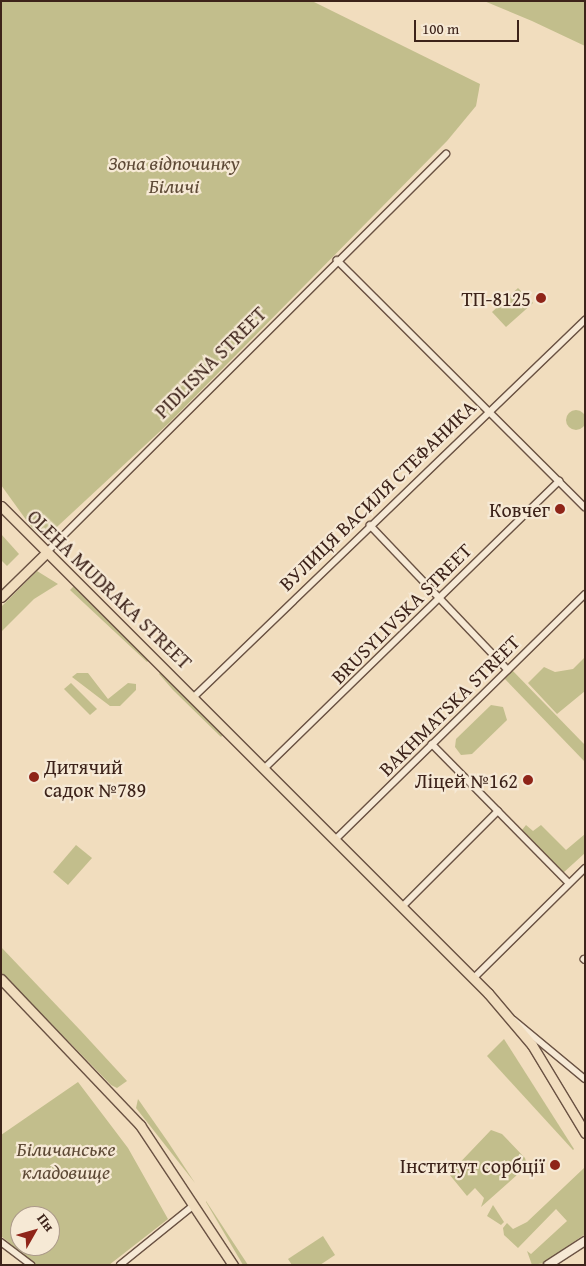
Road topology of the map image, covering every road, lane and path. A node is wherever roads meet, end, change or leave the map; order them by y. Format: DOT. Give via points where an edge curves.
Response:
graph roads {
  1 [pos="446,154"];
  2 [pos="337,260"];
  3 [pos="585,320"];
  4 [pos="487,411"];
  5 [pos="559,481"];
  6 [pos="1,506"];
  7 [pos="585,507"];
  8 [pos="370,525"];
  9 [pos="46,553"];
  10 [pos="585,594"];
  11 [pos="1,597"];
  12 [pos="440,600"];
  13 [pos="508,670"];
  14 [pos="195,696"];
  15 [pos="432,744"];
  16 [pos="266,768"];
  17 [pos="498,811"];
  18 [pos="336,839"];
  19 [pos="585,868"];
  20 [pos="568,883"];
  21 [pos="403,906"];
  22 [pos="474,978"];
  23 [pos="1,979"];
  24 [pos="510,1017"];
  25 [pos="585,1079"];
  26 [pos="585,1133"];
  27 [pos="194,1205"];
  28 [pos="585,1241"];
  29 [pos="3,1245"];
  30 [pos="31,1265"];
  31 [pos="120,1265"];
  32 [pos="233,1265"];
  33 [pos="548,1265"];
  1 -- 2 [label="street, PIDLISNA STREET"];
  2 -- 4 [label="street"];
  2 -- 9 [label="street, PIDLISNA STREET"];
  3 -- 4 [label="street, ВУЛИЦЯ ВАСИЛЯ СТЕФАНИКА"];
  4 -- 5 [label="street"];
  4 -- 8 [label="street, ВУЛИЦЯ ВАСИЛЯ СТЕФАНИКА"];
  5 -- 7 [label="street"];
  5 -- 12 [label="street, BRUSYLIVSKA STREET"];
  6 -- 9 [label="main road, OLEHA MUDRAKA STREET"];
  8 -- 12 [label="street"];
  8 -- 14 [label="street, ВУЛИЦЯ ВАСИЛЯ СТЕФАНИКА"];
  9 -- 11 [label="main road, PIDLISNA STREET"];
  9 -- 14 [label="main road, OLEHA MUDRAKA STREET"];
  10 -- 13 [label="street, BAKHMATSKA STREET"];
  12 -- 13 [label="street"];
  12 -- 16 [label="street, BRUSYLIVSKA STREET"];
  13 -- 15 [label="street, BAKHMATSKA STREET"];
  14 -- 16 [label="main road, OLEHA MUDRAKA STREET"];
  15 -- 17 [label="street"];
  15 -- 18 [label="street, BAKHMATSKA STREET"];
  16 -- 18 [label="main road, OLEHA MUDRAKA STREET"];
  17 -- 20 [label="street"];
  17 -- 21 [label="street"];
  18 -- 21 [label="main road, OLEHA MUDRAKA STREET"];
  19 -- 20 [label="street"];
  20 -- 22 [label="street"];
  21 -- 22 [label="main road, OLEHA MUDRAKA STREET"];
  22 -- 24 [label="main road, OLEHA MUDRAKA STREET"];
  23 -- 27 [label="main road" via="124,1106"];
  24 -- 25 [label="street"];
  24 -- 26 [label="main road"];
  27 -- 31 [label="street"];
  27 -- 32 [label="main road"];
  28 -- 33 [label="street"];
  29 -- 30 [label="street"];
}
